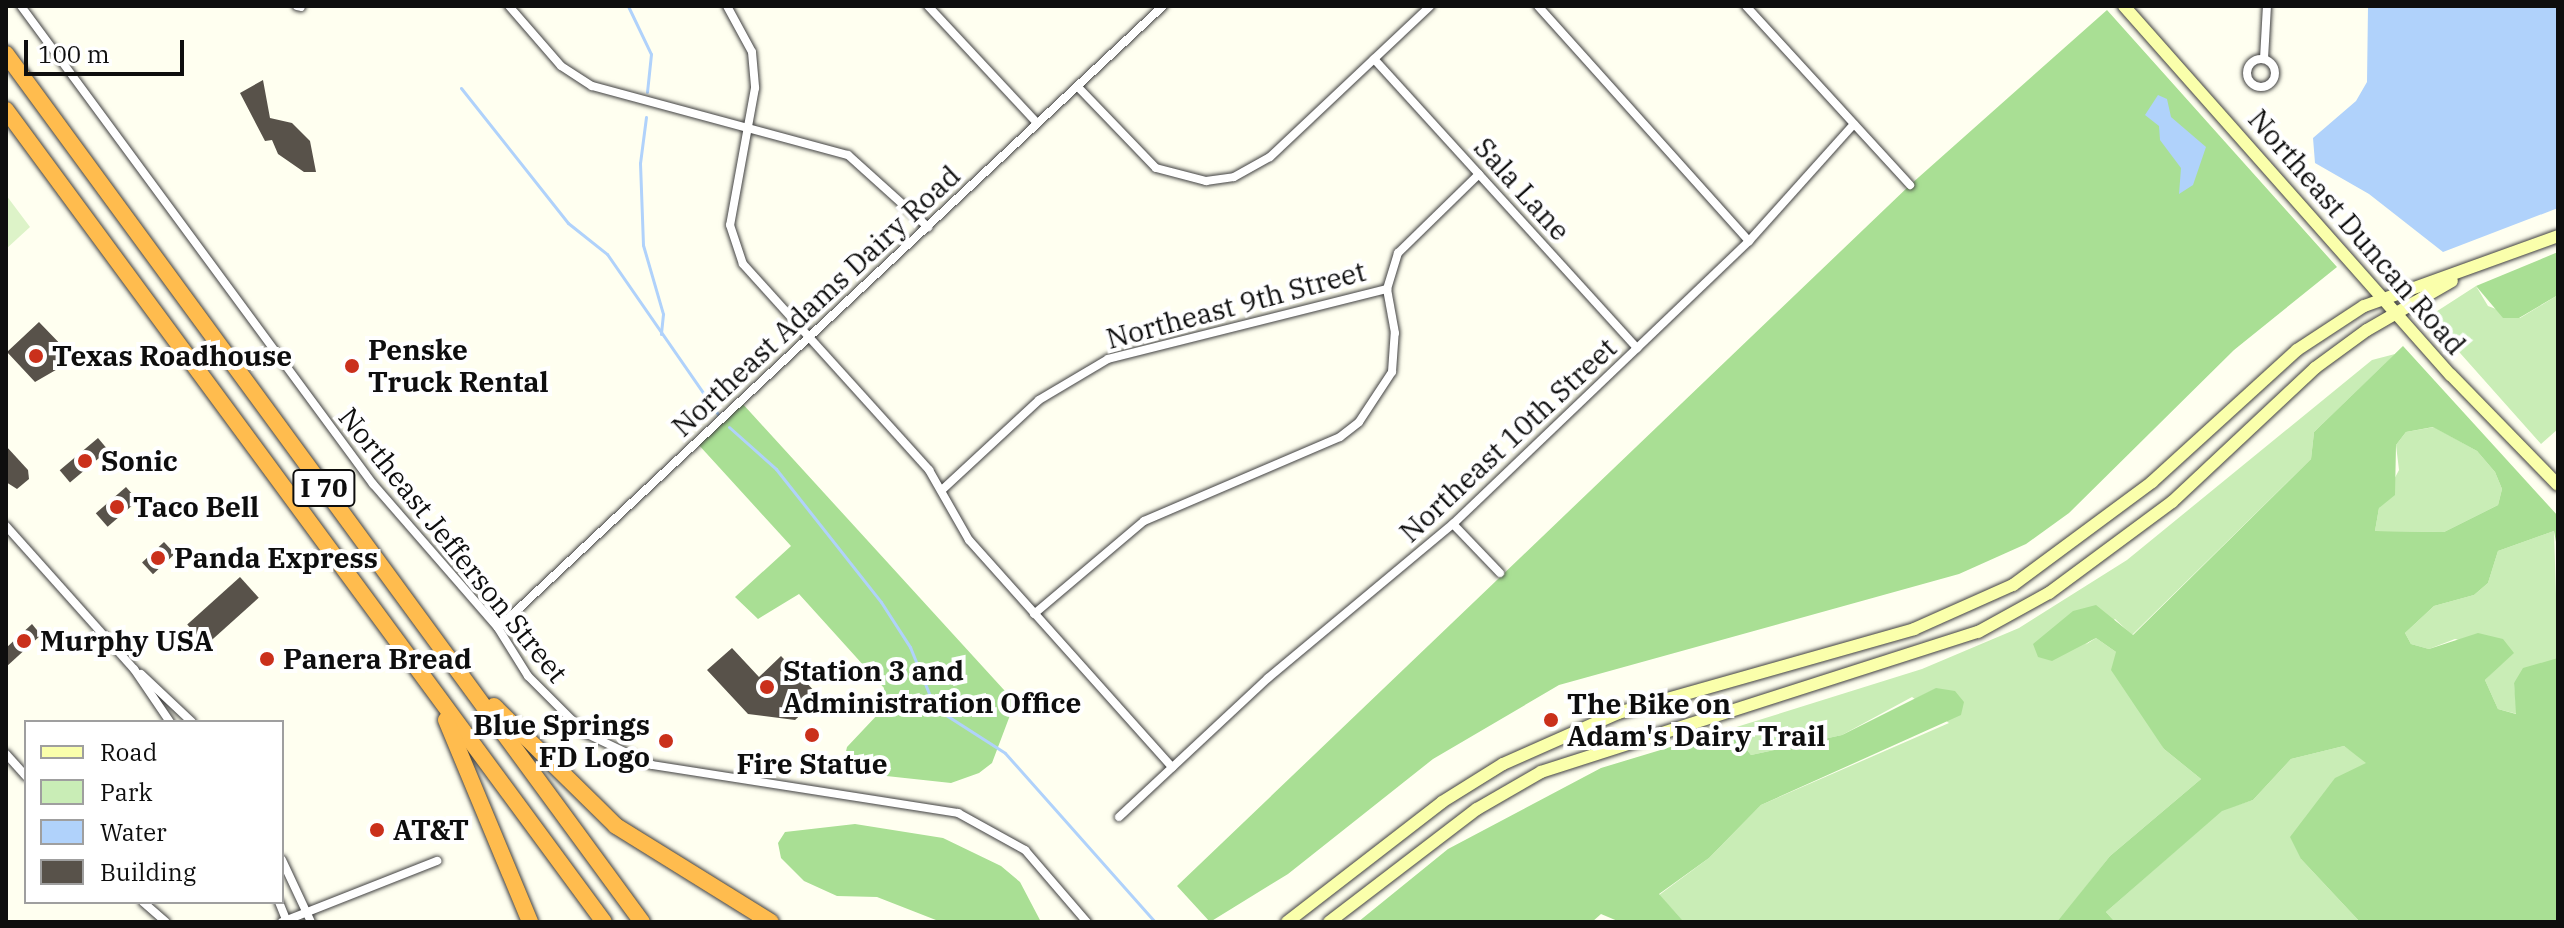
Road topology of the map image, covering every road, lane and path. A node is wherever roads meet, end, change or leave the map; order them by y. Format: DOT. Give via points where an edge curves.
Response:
graph roads {
  1 [pos="21,6"];
  2 [pos="509,6"];
  3 [pos="727,6"];
  4 [pos="928,6"];
  5 [pos="1147,6"];
  6 [pos="1163,6"];
  7 [pos="1430,6"];
  8 [pos="1538,6"];
  9 [pos="1746,6"];
  10 [pos="2124,6"];
  11 [pos="2267,6"];
  12 [pos="1155,14"];
  13 [pos="6,54"];
  14 [pos="1374,59"];
  15 [pos="2264,59"];
  16 [pos="1078,87"];
  17 [pos="6,110"];
  18 [pos="1037,123"];
  19 [pos="1854,124"];
  20 [pos="748,126"];
  21 [pos="1479,174"];
  22 [pos="1910,185"];
  23 [pos="928,227"];
  24 [pos="2558,236"];
  25 [pos="1749,241"];
  26 [pos="2461,275"];
  27 [pos="1387,289"];
  28 [pos="2386,298"];
  29 [pos="2398,311"];
  30 [pos="811,339"];
  31 [pos="1637,348"];
  32 [pos="2558,485"];
  33 [pos="943,489"];
  34 [pos="1453,524"];
  35 [pos="6,526"];
  36 [pos="1500,573"];
  37 [pos="1034,614"];
  38 [pos="498,628"];
  39 [pos="439,645"];
  40 [pos="134,669"];
  41 [pos="430,686"];
  42 [pos="169,720"];
  43 [pos="190,720"];
  44 [pos="6,754"];
  45 [pos="1172,767"];
  46 [pos="24,774"];
  47 [pos="1119,817"];
  48 [pos="437,861"];
  49 [pos="284,864"];
  50 [pos="145,904"];
  51 [pos="307,912"];
  52 [pos="285,921"];
  53 [pos="166,922"];
  54 [pos="311,922"];
  55 [pos="530,922"];
  56 [pos="604,922"];
  57 [pos="642,922"];
  58 [pos="771,922"];
  59 [pos="1087,922"];
  60 [pos="1287,922"];
  61 [pos="1329,922"];
  1 -- 38 [label="street, Northeast Jefferson Street" via="373,484"];
  2 -- 20 [label="street" via="561,66 628,99"];
  3 -- 20 [label="street" via="752,52 755,88"];
  4 -- 18 [label="street"];
  5 -- 12 [label="street"];
  6 -- 12 [label="street, Northeast Adams Dairy Road"];
  7 -- 14 [label="street"];
  8 -- 25 [label="street"];
  9 -- 19 [label="street"];
  10 -- 28 [label="main road, Northeast Duncan Road"];
  11 -- 15 [label="street"];
  12 -- 16 [label="street, Northeast Adams Dairy Road"];
  13 -- 39 [label="highway, I 70"];
  14 -- 16 [label="street" via="1259,166 1206,181 1176,176 1139,155"];
  14 -- 21 [label="street, Sala Lane"];
  16 -- 18 [label="street, Northeast Adams Dairy Road"];
  17 -- 41 [label="highway, I 70"];
  18 -- 23 [label="street, Northeast Adams Dairy Road"];
  19 -- 22 [label="street"];
  19 -- 25 [label="street, Northeast 10th Street"];
  20 -- 23 [label="street" via="848,155"];
  20 -- 30 [label="street" via="730,225 733,245"];
  21 -- 27 [label="street, Northeast 9th Street" via="1398,253"];
  21 -- 31 [label="street, Sala Lane"];
  23 -- 30 [label="street, Northeast Adams Dairy Road"];
  24 -- 26 [label="main road"];
  25 -- 31 [label="street, Northeast 10th Street"];
  26 -- 28 [label="main road"];
  26 -- 29 [label="main road"];
  27 -- 33 [label="street, Northeast 9th Street" via="1108,359 1039,400"];
  27 -- 37 [label="street" via="1395,333 1392,372 1359,422 1340,437 1132,527"];
  28 -- 29 [label="main road, Northeast Duncan Road"];
  28 -- 60 [label="main road" via="2297,350 2152,482 2013,585 1914,629 1618,713 1503,764 1442,802"];
  29 -- 32 [label="main road, Northeast Duncan Road"];
  29 -- 61 [label="main road" via="2315,368 2172,502 2049,593 1978,632 1541,772 1477,809"];
  30 -- 33 [label="street"];
  30 -- 38 [label="street, Northeast Adams Dairy Road"];
  31 -- 34 [label="street, Northeast 10th Street"];
  33 -- 37 [label="street" via="969,540"];
  34 -- 36 [label="street"];
  34 -- 45 [label="street, Northeast 10th Street"];
  35 -- 40 [label="street"];
  37 -- 45 [label="street"];
  38 -- 59 [label="street, Northeast Jefferson Street" via="555,707 617,752 652,765 958,813 1025,850"];
  39 -- 57 [label="highway, I 70"];
  39 -- 58 [label="highway" via="616,826"];
  40 -- 42 [label="street"];
  40 -- 43 [label="street"];
  41 -- 55 [label="highway" via="486,804"];
  41 -- 56 [label="highway, I 70"];
  44 -- 46 [label="street"];
  45 -- 47 [label="street, Northeast 10th Street"];
  48 -- 51 [label="street"];
  49 -- 51 [label="street"];
  50 -- 53 [label="street"];
  51 -- 52 [label="street"];
  51 -- 54 [label="street"];
}
